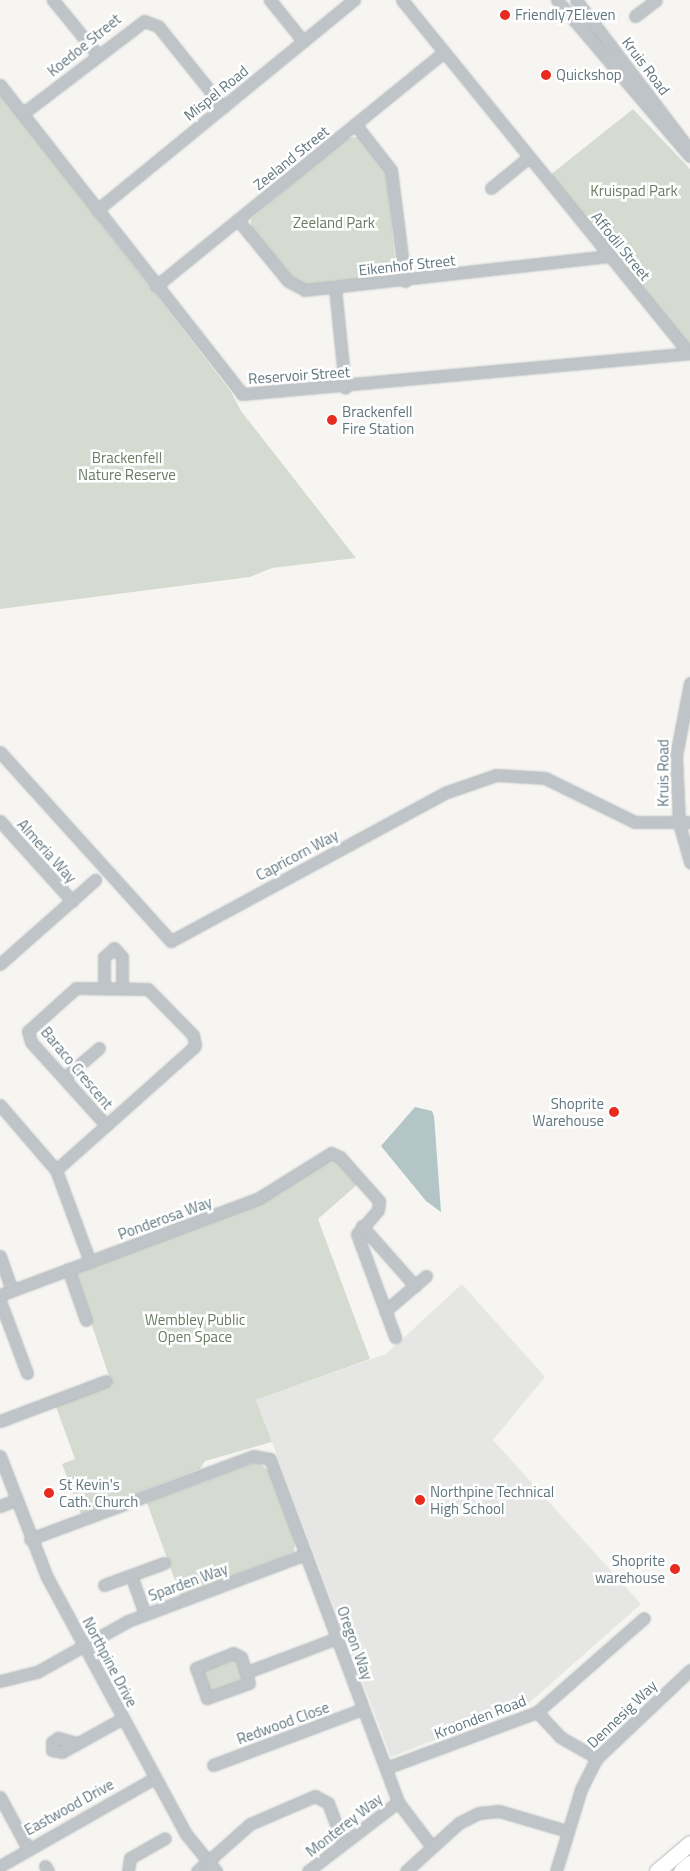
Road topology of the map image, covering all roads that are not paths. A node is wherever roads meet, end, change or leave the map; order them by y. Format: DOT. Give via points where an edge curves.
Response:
graph roads {
  1 [pos="53,0"];
  2 [pos="270,0"];
  3 [pos="354,0"];
  4 [pos="402,0"];
  5 [pos="557,0"];
  6 [pos="576,0"];
  7 [pos="656,0"];
  8 [pos="635,16"];
  9 [pos="304,41"];
  10 [pos="444,52"];
  11 [pos="97,54"];
  12 [pos="0,85"];
  13 [pos="223,107"];
  14 [pos="22,114"];
  15 [pos="355,124"];
  16 [pos="690,150"];
  17 [pos="690,156"];
  18 [pos="530,157"];
  19 [pos="491,188"];
  20 [pos="97,210"];
  21 [pos="238,220"];
  22 [pos="610,256"];
  23 [pos="404,280"];
  24 [pos="156,286"];
  25 [pos="335,288"];
  26 [pos="689,353"];
  27 [pos="345,387"];
  28 [pos="690,683"];
  29 [pos="0,752"];
  30 [pos="0,821"];
  31 [pos="685,823"];
  32 [pos="690,862"];
  33 [pos="95,880"];
  34 [pos="72,901"];
  35 [pos="0,964"];
  36 [pos="104,988"];
  37 [pos="122,988"];
  38 [pos="99,1048"];
  39 [pos="64,1078"];
  40 [pos="0,1105"];
  41 [pos="106,1125"];
  42 [pos="56,1170"];
  43 [pos="362,1226"];
  44 [pos="0,1256"];
  45 [pos="90,1262"];
  46 [pos="68,1270"];
  47 [pos="426,1276"];
  48 [pos="415,1286"];
  49 [pos="12,1290"];
  50 [pos="0,1295"];
  51 [pos="0,1301"];
  52 [pos="385,1311"];
  53 [pos="86,1320"];
  54 [pos="395,1337"];
  55 [pos="27,1373"];
  56 [pos="106,1381"];
  57 [pos="0,1421"];
  58 [pos="0,1456"];
  59 [pos="16,1500"];
  60 [pos="0,1506"];
  61 [pos="30,1538"];
  62 [pos="306,1554"];
  63 [pos="164,1562"];
  64 [pos="131,1575"];
  65 [pos="104,1585"];
  66 [pos="145,1614"];
  67 [pos="644,1618"];
  68 [pos="337,1638"];
  69 [pos="84,1646"];
  70 [pos="690,1670"];
  71 [pos="247,1672"];
  72 [pos="0,1681"];
  73 [pos="363,1709"];
  74 [pos="537,1712"];
  75 [pos="123,1718"];
  76 [pos="77,1743"];
  77 [pos="596,1758"];
  78 [pos="213,1765"];
  79 [pos="386,1768"];
  80 [pos="155,1778"];
  81 [pos="0,1797"];
  82 [pos="398,1802"];
  83 [pos="567,1831"];
  84 [pos="165,1838"];
  85 [pos="690,1843"];
  86 [pos="343,1844"];
  87 [pos="432,1847"];
  88 [pos="27,1848"];
  89 [pos="208,1862"];
  90 [pos="690,1863"];
  91 [pos="0,1866"];
  92 [pos="128,1871"];
  93 [pos="197,1871"];
  94 [pos="216,1871"];
  95 [pos="308,1871"];
  96 [pos="406,1871"];
  97 [pos="556,1871"];
  98 [pos="657,1871"];
  99 [pos="681,1871"];
  1 -- 11 [label="street"];
  2 -- 9 [label="street"];
  3 -- 9 [label="street, Mispel Road"];
  4 -- 10 [label="street, Affodil Street"];
  5 -- 17 [label="street, Kruis Road"];
  6 -- 16 [label="street, Kruis Road"];
  7 -- 8 [label="street"];
  9 -- 13 [label="street, Mispel Road"];
  10 -- 15 [label="street, Zeeland Street"];
  10 -- 18 [label="street, Affodil Street"];
  11 -- 13 [label="street, Koedoe Street" via="137,22 151,22"];
  11 -- 14 [label="street, Koedoe Street"];
  12 -- 14 [label="street, Reservoir Street"];
  13 -- 20 [label="street, Mispel Road"];
  14 -- 20 [label="street, Reservoir Street"];
  15 -- 21 [label="street, Zeeland Street"];
  15 -- 23 [label="street" via="391,170"];
  18 -- 19 [label="street"];
  18 -- 22 [label="street, Affodil Street"];
  20 -- 24 [label="street, Reservoir Street"];
  21 -- 24 [label="street, Zeeland Street"];
  21 -- 25 [label="street, Eikenhof Street" via="292,285 305,290"];
  22 -- 23 [label="street, Eikenhof Street"];
  22 -- 26 [label="street, Affodil Street"];
  23 -- 25 [label="street, Eikenhof Street"];
  24 -- 27 [label="street, Reservoir Street" via="242,394"];
  25 -- 27 [label="street"];
  26 -- 27 [label="street, Reservoir Street"];
  28 -- 31 [label="street, Kruis Road" via="676,756"];
  29 -- 31 [label="street, Capricorn Way" via="171,941 447,792 496,776 545,778 635,822"];
  30 -- 34 [label="street, Almeria Way"];
  31 -- 32 [label="street, Kruis Road"];
  33 -- 34 [label="street"];
  34 -- 35 [label="street"];
  36 -- 37 [label="street, Baraco Crescent"];
  36 -- 37 [label="street" via="104,957 114,948 122,957"];
  36 -- 39 [label="street, Baraco Crescent" via="72,990 28,1031 29,1040"];
  37 -- 41 [label="street, Baraco Crescent" via="154,992 196,1042"];
  38 -- 39 [label="street"];
  39 -- 41 [label="street, Baraco Crescent"];
  40 -- 42 [label="street"];
  41 -- 42 [label="street, Baraco Crescent"];
  42 -- 45 [label="street"];
  43 -- 45 [label="street, Ponderosa Way" via="378,1210 379,1201 340,1157 331,1153 259,1198"];
  43 -- 48 [label="street"];
  43 -- 52 [label="street" via="357,1234"];
  44 -- 49 [label="street"];
  45 -- 46 [label="street, Ponderosa Way"];
  46 -- 49 [label="street, Ponderosa Way"];
  46 -- 53 [label="street"];
  47 -- 48 [label="street"];
  48 -- 52 [label="street"];
  49 -- 50 [label="street, Ponderosa Way"];
  51 -- 55 [label="street"];
  52 -- 54 [label="street"];
  56 -- 57 [label="street"];
  58 -- 59 [label="street, Northpine Drive"];
  59 -- 60 [label="street"];
  59 -- 61 [label="street, Northpine Drive"];
  61 -- 62 [label="street, Oregon Way" via="253,1456 270,1459"];
  61 -- 69 [label="street, Northpine Drive"];
  62 -- 66 [label="street, Sparden Way"];
  62 -- 68 [label="street, Oregon Way"];
  63 -- 64 [label="street"];
  64 -- 65 [label="street"];
  64 -- 66 [label="street"];
  66 -- 69 [label="street, Sparden Way"];
  67 -- 74 [label="street, Kroonden Road"];
  68 -- 71 [label="street"];
  68 -- 73 [label="street, Oregon Way"];
  69 -- 72 [label="street, Sparden Way" via="31,1675"];
  69 -- 75 [label="street, Northpine Drive"];
  70 -- 77 [label="street, Dennesig Way"];
  71 -- 71 [label="street" via="235,1652 200,1665 195,1671 209,1698 247,1685"];
  73 -- 78 [label="street, Redwood Close"];
  73 -- 79 [label="street, Oregon Way"];
  74 -- 77 [label="street" via="560,1737"];
  74 -- 79 [label="street, Kroonden Road"];
  75 -- 76 [label="street"];
  75 -- 80 [label="street, Northpine Drive"];
  77 -- 83 [label="street, Dennesig Way"];
  79 -- 82 [label="street, Oregon Way"];
  80 -- 88 [label="street, Eastwood Drive"];
  80 -- 89 [label="street, Northpine Drive" via="186,1834"];
  81 -- 88 [label="street"];
  82 -- 86 [label="street, Monterey Way"];
  82 -- 87 [label="street, Oregon Way"];
  83 -- 87 [label="street" via="486,1812 466,1819"];
  83 -- 97 [label="street, Dennesig Way"];
  84 -- 92 [label="street" via="130,1858"];
  85 -- 98 [label="main road"];
  86 -- 89 [label="street" via="328,1803 315,1796 250,1824"];
  86 -- 95 [label="street, Monterey Way"];
  87 -- 96 [label="street"];
  88 -- 91 [label="street, Eastwood Drive"];
  89 -- 93 [label="street"];
  89 -- 94 [label="street, Northpine Drive"];
  90 -- 99 [label="main road"];
}
